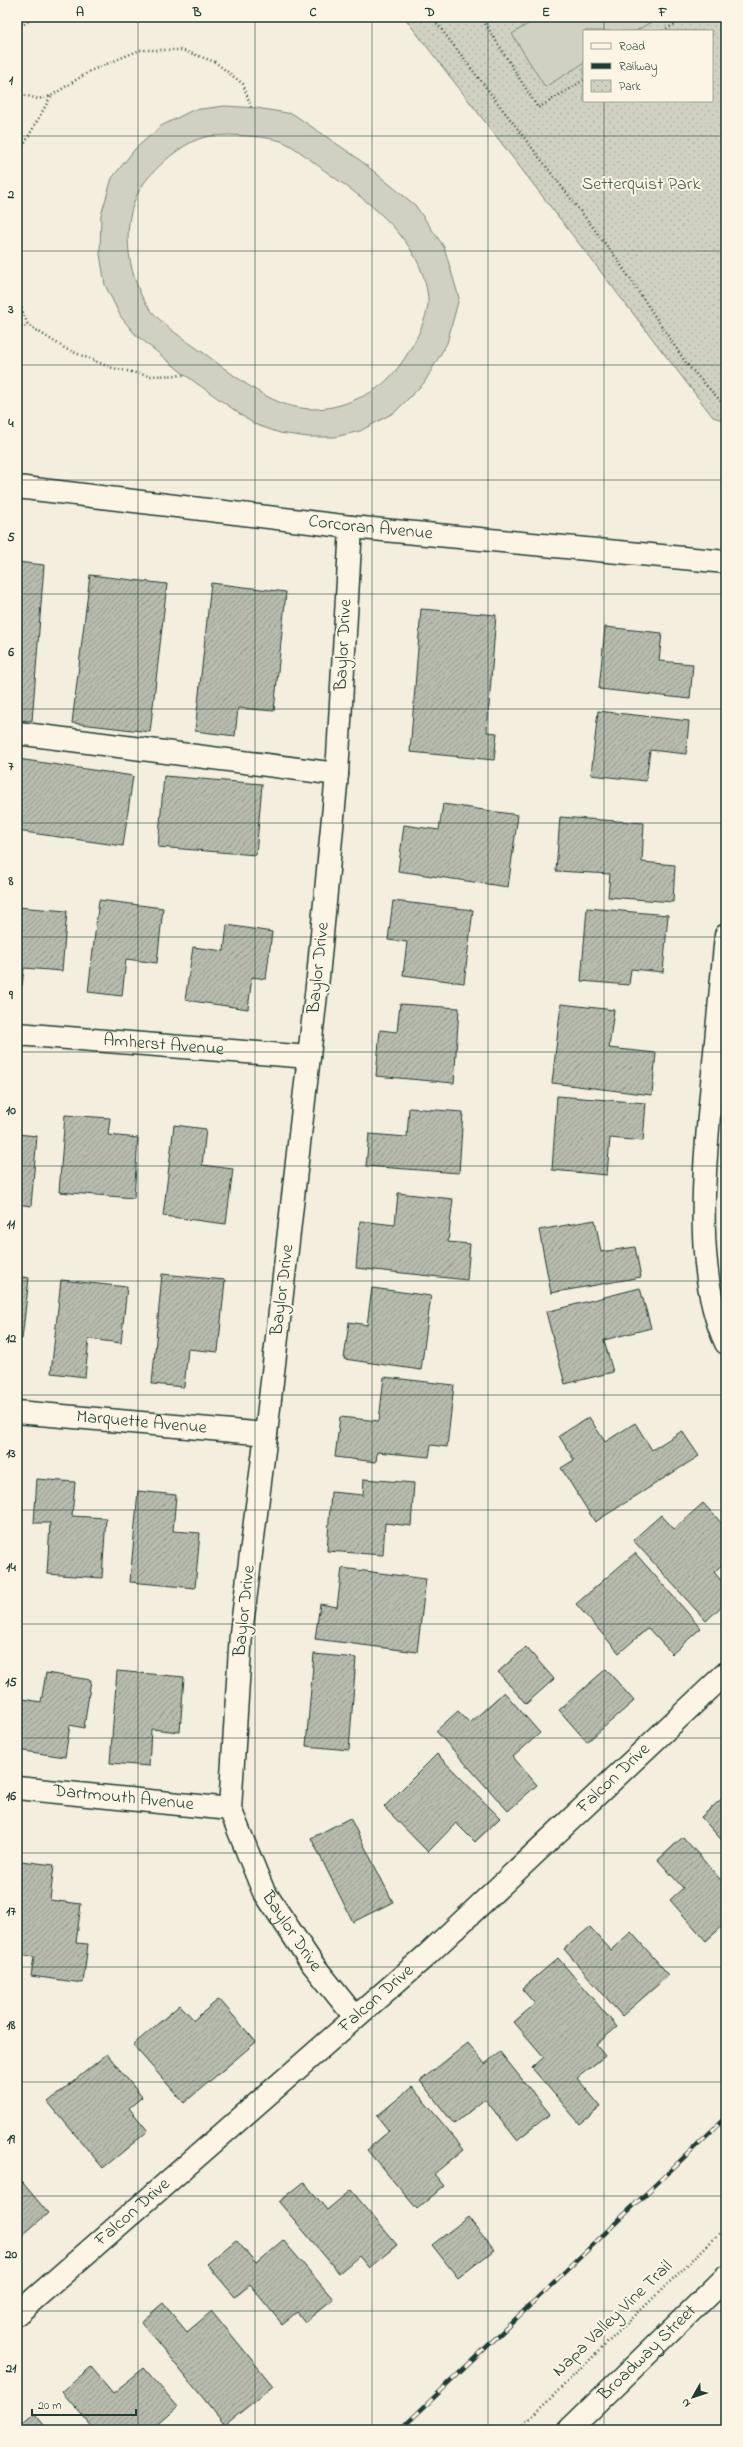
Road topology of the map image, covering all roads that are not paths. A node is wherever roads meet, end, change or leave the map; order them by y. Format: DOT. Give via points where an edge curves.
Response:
graph roads {
  1 [pos="17,487"];
  2 [pos="351,527"];
  3 [pos="726,562"];
  4 [pos="17,733"];
  5 [pos="337,774"];
  6 [pos="726,935"];
  7 [pos="17,1034"];
  8 [pos="309,1057"];
  9 [pos="726,1343"];
  10 [pos="17,1412"];
  11 [pos="266,1434"];
  12 [pos="726,1673"];
  13 [pos="17,1788"];
  14 [pos="230,1809"];
  15 [pos="355,2017"];
  16 [pos="726,2277"];
  17 [pos="17,2314"];
  18 [pos="569,2430"];
  1 -- 2 [label="street, Corcoran Avenue"];
  2 -- 3 [label="street, Corcoran Avenue"];
  2 -- 5 [label="street, Baylor Drive"];
  4 -- 5 [label="street"];
  5 -- 8 [label="street, Baylor Drive"];
  6 -- 9 [label="street" via="706,1148 704,1259 716,1323"];
  7 -- 8 [label="street, Amherst Avenue"];
  8 -- 11 [label="street, Baylor Drive"];
  10 -- 11 [label="street, Marquette Avenue"];
  11 -- 14 [label="street, Baylor Drive" via="241,1633"];
  12 -- 15 [label="street, Falcon Drive" via="428,1954"];
  13 -- 14 [label="street, Dartmouth Avenue"];
  14 -- 15 [label="street, Baylor Drive" via="262,1890 311,1962"];
  15 -- 17 [label="street, Falcon Drive"];
  16 -- 18 [label="street, Broadway Street"];
}
